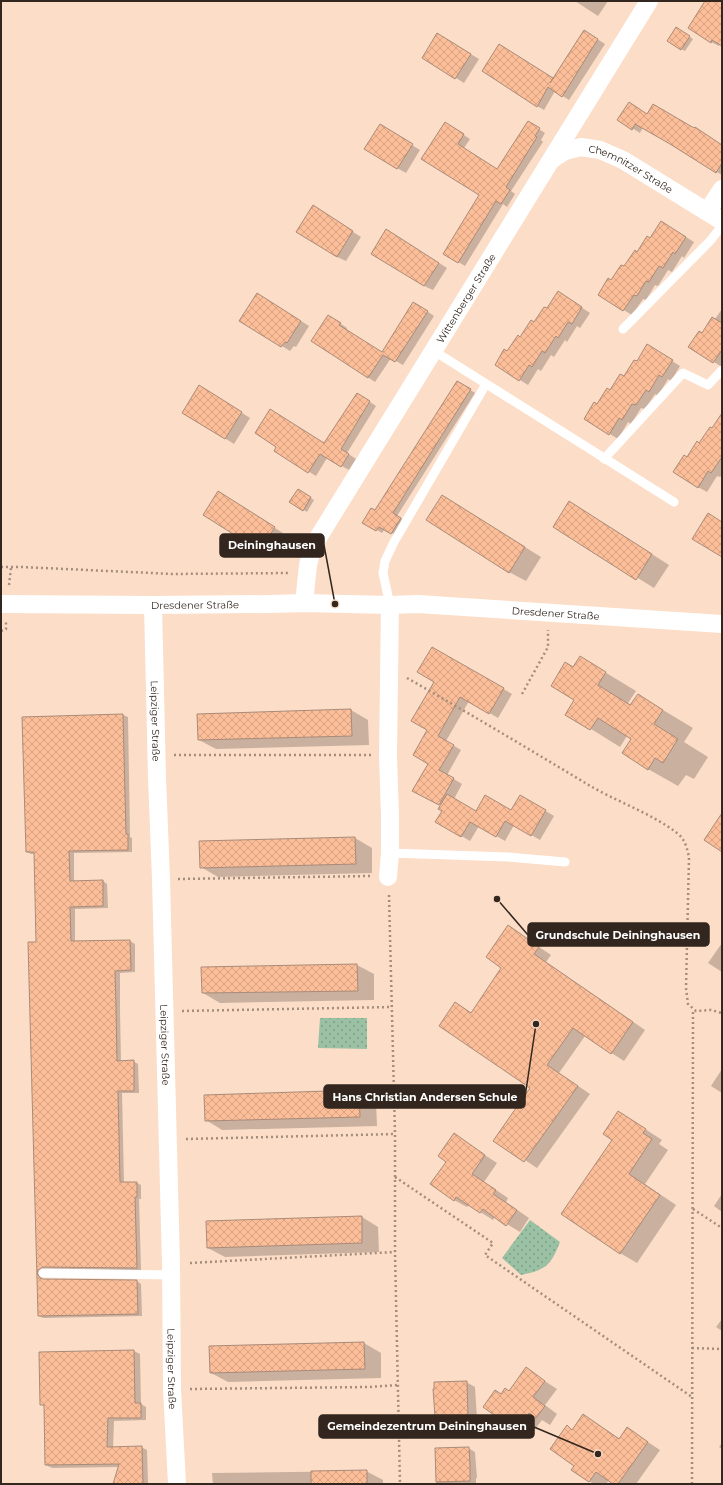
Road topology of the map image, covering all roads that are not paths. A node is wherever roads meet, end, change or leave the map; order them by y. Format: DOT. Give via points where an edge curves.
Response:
graph roads {
  1 [pos="649,1"];
  2 [pos="550,161"];
  3 [pos="722,189"];
  4 [pos="715,217"];
  5 [pos="722,226"];
  6 [pos="623,329"];
  7 [pos="434,351"];
  8 [pos="722,370"];
  9 [pos="486,384"];
  10 [pos="604,459"];
  11 [pos="674,502"];
  12 [pos="304,603"];
  13 [pos="1,604"];
  14 [pos="153,605"];
  15 [pos="390,605"];
  16 [pos="722,624"];
  17 [pos="390,853"];
  18 [pos="565,862"];
  19 [pos="388,877"];
  20 [pos="171,1270"];
  21 [pos="43,1273"];
  22 [pos="177,1484"];
  1 -- 2 [label="street, Wittenberger Straße"];
  2 -- 4 [label="street, Chemnitzer Straße" via="565,151 581,147 600,150 623,160"];
  2 -- 7 [label="street, Wittenberger Straße"];
  3 -- 4 [label="street, Chemnitzer Straße"];
  5 -- 6 [label="lane"];
  7 -- 9 [label="lane"];
  7 -- 12 [label="street, Wittenberger Straße" via="313,546"];
  8 -- 10 [label="lane" via="708,385 683,373"];
  9 -- 10 [label="lane"];
  9 -- 15 [label="lane" via="385,561 383,574"];
  10 -- 11 [label="lane"];
  12 -- 14 [label="street, Dresdener Straße"];
  12 -- 15 [label="street, Dresdener Straße"];
  13 -- 14 [label="street, Dresdener Straße"];
  14 -- 20 [label="street, Leipziger Straße"];
  15 -- 16 [label="street, Dresdener Straße" via="418,604"];
  15 -- 17 [label="street"];
  17 -- 18 [label="lane" via="508,857"];
  17 -- 19 [label="street"];
  20 -- 21 [label="lane"];
  20 -- 22 [label="street, Leipziger Straße" via="172,1389"];
}
